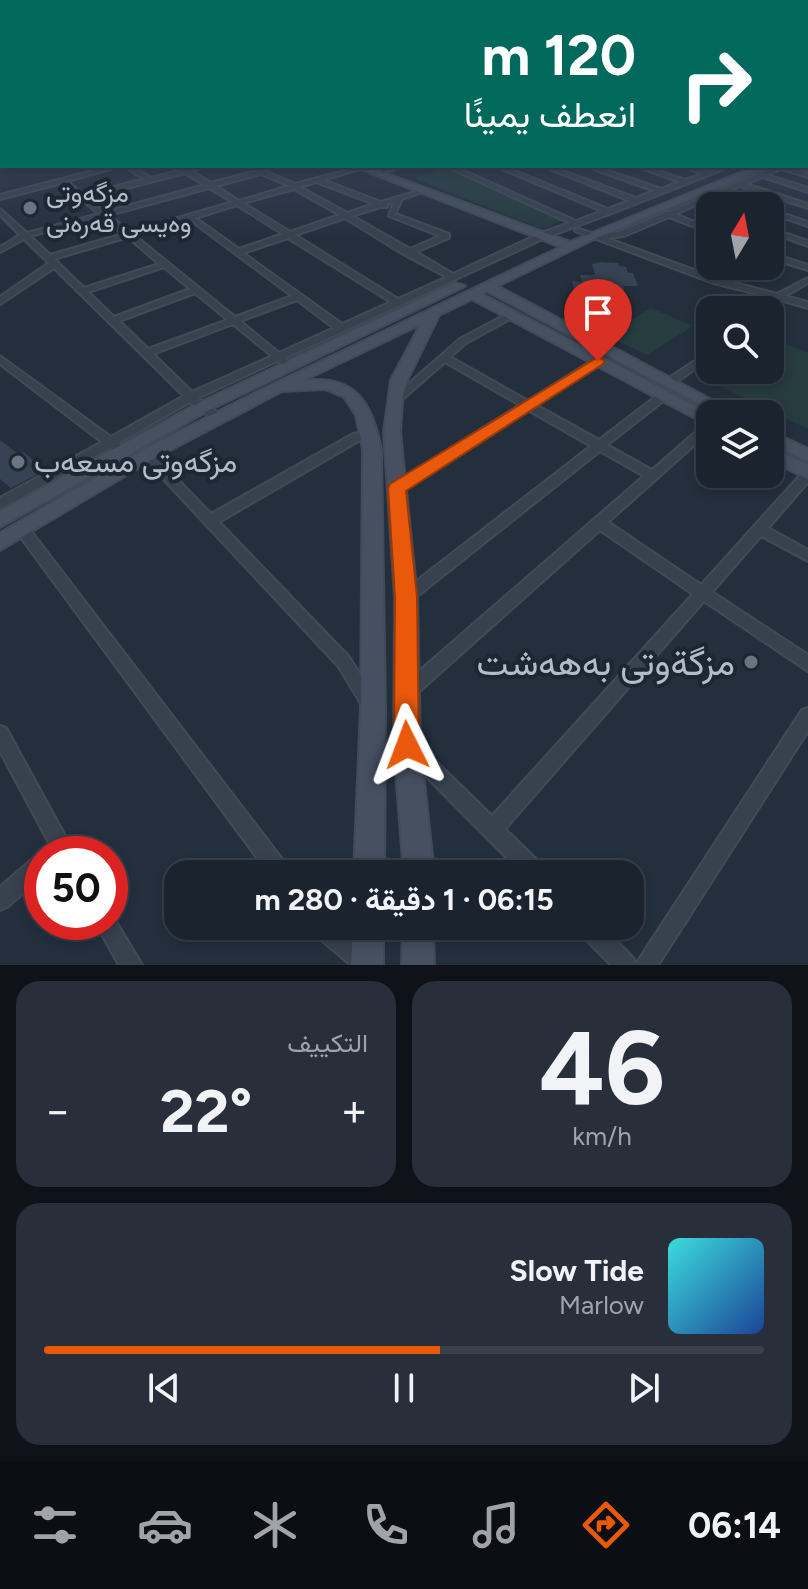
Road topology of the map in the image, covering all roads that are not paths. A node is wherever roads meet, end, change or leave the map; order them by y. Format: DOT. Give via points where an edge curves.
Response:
graph roads {
  1 [pos="110,168"];
  2 [pos="130,168"];
  3 [pos="182,168"];
  4 [pos="197,168"];
  5 [pos="253,168"];
  6 [pos="356,168"];
  7 [pos="367,168"];
  8 [pos="370,168"];
  9 [pos="393,168"];
  10 [pos="452,168"];
  11 [pos="503,168"];
  12 [pos="550,168"];
  13 [pos="594,168"];
  14 [pos="644,168"];
  15 [pos="688,168"];
  16 [pos="728,168"];
  17 [pos="740,168"];
  18 [pos="786,168"];
  19 [pos="763,170"];
  20 [pos="187,171"];
  21 [pos="383,171"];
  22 [pos="261,172"];
  23 [pos="808,175"];
  24 [pos="62,180"];
  25 [pos="150,180"];
  26 [pos="317,180"];
  27 [pos="685,182"];
  28 [pos="739,184"];
  29 [pos="210,185"];
  30 [pos="294,186"];
  31 [pos="715,186"];
  32 [pos="423,190"];
  33 [pos="808,190"];
  34 [pos="660,191"];
  35 [pos="727,192"];
  36 [pos="1,196"];
  37 [pos="82,197"];
  38 [pos="399,199"];
  39 [pos="238,203"];
  40 [pos="637,203"];
  41 [pos="693,203"];
  42 [pos="696,204"];
  43 [pos="383,205"];
  44 [pos="808,206"];
  45 [pos="394,209"];
  46 [pos="610,212"];
  47 [pos="666,213"];
  48 [pos="102,214"];
  49 [pos="2,215"];
  50 [pos="784,216"];
  51 [pos="190,217"];
  52 [pos="347,217"];
  53 [pos="808,224"];
  54 [pos="696,225"];
  55 [pos="583,230"];
  56 [pos="127,235"];
  57 [pos="784,235"];
  58 [pos="23,236"];
  59 [pos="292,236"];
  60 [pos="552,238"];
  61 [pos="808,244"];
  62 [pos="0,250"];
  63 [pos="238,252"];
  64 [pos="408,253"];
  65 [pos="52,260"];
  66 [pos="784,260"];
  67 [pos="163,265"];
  68 [pos="808,268"];
  69 [pos="696,273"];
  70 [pos="453,277"];
  71 [pos="717,280"];
  72 [pos="808,280"];
  73 [pos="487,286"];
  74 [pos="195,290"];
  75 [pos="83,291"];
  76 [pos="472,294"];
  77 [pos="774,296"];
  78 [pos="780,296"];
  79 [pos="298,297"];
  80 [pos="784,299"];
  81 [pos="0,301"];
  82 [pos="398,303"];
  83 [pos="808,305"];
  84 [pos="433,313"];
  85 [pos="509,316"];
  86 [pos="114,320"];
  87 [pos="233,321"];
  88 [pos="342,329"];
  89 [pos="147,353"];
  90 [pos="443,357"];
  91 [pos="0,359"];
  92 [pos="598,361"];
  93 [pos="283,362"];
  94 [pos="696,364"];
  95 [pos="670,382"];
  96 [pos="266,393"];
  97 [pos="663,396"];
  98 [pos="191,397"];
  99 [pos="704,400"];
  100 [pos="394,401"];
  101 [pos="527,405"];
  102 [pos="203,407"];
  103 [pos="696,415"];
  104 [pos="218,418"];
  105 [pos="696,436"];
  106 [pos="784,443"];
  107 [pos="378,445"];
  108 [pos="601,445"];
  109 [pos="116,446"];
  110 [pos="147,455"];
  111 [pos="808,456"];
  112 [pos="784,461"];
  113 [pos="808,474"];
  114 [pos="653,476"];
  115 [pos="397,488"];
  116 [pos="0,504"];
  117 [pos="0,520"];
  118 [pos="210,521"];
  119 [pos="599,523"];
  120 [pos="22,529"];
  121 [pos="760,529"];
  122 [pos="0,542"];
  123 [pos="808,556"];
  124 [pos="703,593"];
  125 [pos="406,597"];
  126 [pos="808,664"];
  127 [pos="404,694"];
  128 [pos="373,708"];
  129 [pos="808,716"];
  130 [pos="0,734"];
  131 [pos="407,745"];
  132 [pos="493,829"];
  133 [pos="52,836"];
  134 [pos="270,860"];
  135 [pos="369,860"];
  136 [pos="418,860"];
  137 [pos="523,860"];
  138 [pos="24,879"];
  139 [pos="0,900"];
  140 [pos="116,940"];
  141 [pos="337,940"];
  142 [pos="368,940"];
  143 [pos="418,940"];
  144 [pos="601,940"];
  145 [pos="367,964"];
  146 [pos="131,965"];
  147 [pos="418,965"];
  148 [pos="626,965"];
  149 [pos="646,965"];
  1 -- 24 [label="street"];
  2 -- 25 [label="street"];
  3 -- 20 [label="street"];
  4 -- 20 [label="street"];
  5 -- 22 [label="street"];
  6 -- 26 [label="street"];
  7 -- 32 [label="main road"];
  8 -- 21 [label="main road"];
  9 -- 21 [label="street"];
  10 -- 55 [label="street"];
  11 -- 46 [label="street"];
  12 -- 40 [label="street"];
  13 -- 34 [label="street"];
  14 -- 27 [label="street"];
  15 -- 31 [label="street"];
  16 -- 31 [label="street"];
  17 -- 40 [label="main road"];
  18 -- 23 [label="street"];
  19 -- 28 [label="street"];
  19 -- 31 [label="main road"];
  19 -- 33 [label="street"];
  20 -- 25 [label="street"];
  20 -- 29 [label="street"];
  21 -- 60 [label="main road"];
  22 -- 29 [label="street"];
  22 -- 30 [label="street"];
  24 -- 36 [label="street"];
  24 -- 37 [label="street"];
  25 -- 37 [label="street"];
  26 -- 30 [label="street"];
  26 -- 43 [label="street"];
  27 -- 31 [label="street"];
  27 -- 34 [label="street"];
  28 -- 31 [label="street"];
  28 -- 44 [label="street"];
  29 -- 39 [label="street"];
  29 -- 48 [label="street"];
  30 -- 39 [label="street"];
  30 -- 52 [label="street"];
  31 -- 35 [label="street"];
  31 -- 41 [label="street"];
  31 -- 55 [label="main road"];
  32 -- 38 [label="street"];
  32 -- 60 [label="main road"];
  34 -- 40 [label="street"];
  37 -- 48 [label="street"];
  38 -- 43 [label="street"];
  38 -- 45 [label="street"];
  39 -- 51 [label="street"];
  39 -- 59 [label="street"];
  40 -- 46 [label="street"];
  40 -- 55 [label="main road"];
  41 -- 42 [label="street"];
  41 -- 47 [label="street"];
  43 -- 45 [label="street"];
  43 -- 52 [label="street"];
  45 -- 64 [label="street" via="391,215 446,236"];
  46 -- 55 [label="street"];
  47 -- 54 [label="street"];
  47 -- 55 [label="street" via="618,235"];
  48 -- 56 [label="street"];
  48 -- 58 [label="street"];
  49 -- 58 [label="street"];
  50 -- 53 [label="street"];
  51 -- 56 [label="street"];
  51 -- 63 [label="street"];
  52 -- 59 [label="street"];
  52 -- 64 [label="street"];
  55 -- 60 [label="main road"];
  55 -- 60 [label="street"];
  55 -- 69 [label="street"];
  56 -- 65 [label="street"];
  56 -- 67 [label="street"];
  57 -- 61 [label="street"];
  58 -- 62 [label="street"];
  58 -- 65 [label="street"];
  59 -- 63 [label="street"];
  59 -- 82 [label="street"];
  60 -- 70 [label="street"];
  60 -- 73 [label="main road"];
  60 -- 93 [label="main road"];
  63 -- 79 [label="street"];
  64 -- 70 [label="street"];
  65 -- 75 [label="street"];
  65 -- 81 [label="street"];
  66 -- 68 [label="street"];
  67 -- 74 [label="street"];
  67 -- 75 [label="street"];
  70 -- 82 [label="street"];
  71 -- 77 [label="street"];
  72 -- 78 [label="street"];
  73 -- 76 [label="main road"];
  73 -- 95 [label="main road"];
  74 -- 86 [label="street"];
  74 -- 87 [label="street"];
  75 -- 86 [label="street"];
  76 -- 84 [label="main road"];
  76 -- 85 [label="main road"];
  79 -- 87 [label="street"];
  79 -- 88 [label="street"];
  80 -- 83 [label="street"];
  82 -- 88 [label="street"];
  84 -- 96 [label="main road"];
  84 -- 100 [label="main road"];
  85 -- 90 [label="street"];
  85 -- 92 [label="main road"];
  86 -- 89 [label="street"];
  87 -- 89 [label="street"];
  87 -- 93 [label="street"];
  88 -- 93 [label="street"];
  89 -- 98 [label="street"];
  90 -- 100 [label="street"];
  90 -- 101 [label="street"];
  91 -- 109 [label="street"];
  92 -- 97 [label="main road"];
  92 -- 101 [label="street"];
  93 -- 98 [label="street"];
  93 -- 102 [label="main road"];
  94 -- 95 [label="street"];
  95 -- 99 [label="main road"];
  96 -- 104 [label="main road"];
  96 -- 107 [label="main road" via="316,384 336,387 355,397"];
  97 -- 103 [label="main road"];
  97 -- 108 [label="street"];
  98 -- 102 [label="street"];
  98 -- 109 [label="street"];
  100 -- 107 [label="main road"];
  101 -- 108 [label="street"];
  101 -- 115 [label="street"];
  102 -- 104 [label="street"];
  102 -- 109 [label="main road"];
  104 -- 110 [label="main road"];
  105 -- 114 [label="street"];
  106 -- 111 [label="main road"];
  107 -- 115 [label="main road"];
  107 -- 118 [label="street" via="357,437"];
  107 -- 128 [label="main road"];
  108 -- 114 [label="street"];
  108 -- 125 [label="street"];
  109 -- 116 [label="street"];
  109 -- 117 [label="main road"];
  110 -- 118 [label="street"];
  110 -- 120 [label="main road"];
  112 -- 113 [label="main road"];
  113 -- 121 [label="street"];
  114 -- 119 [label="street"];
  115 -- 125 [label="main road"];
  118 -- 128 [label="street" via="344,662"];
  119 -- 124 [label="street"];
  119 -- 127 [label="street"];
  120 -- 122 [label="main road"];
  120 -- 134 [label="street"];
  121 -- 123 [label="street"];
  121 -- 124 [label="street"];
  124 -- 126 [label="street"];
  124 -- 132 [label="street"];
  125 -- 127 [label="main road"];
  127 -- 131 [label="main road"];
  128 -- 135 [label="main road"];
  129 -- 149 [label="street"];
  130 -- 133 [label="street"];
  131 -- 132 [label="street"];
  131 -- 136 [label="main road"];
  132 -- 137 [label="street"];
  138 -- 139 [label="street"];
  140 -- 146 [label="street"];
  141 -- 145 [label="street"];
  142 -- 145 [label="main road"];
  143 -- 147 [label="main road"];
  144 -- 148 [label="street"];
}
